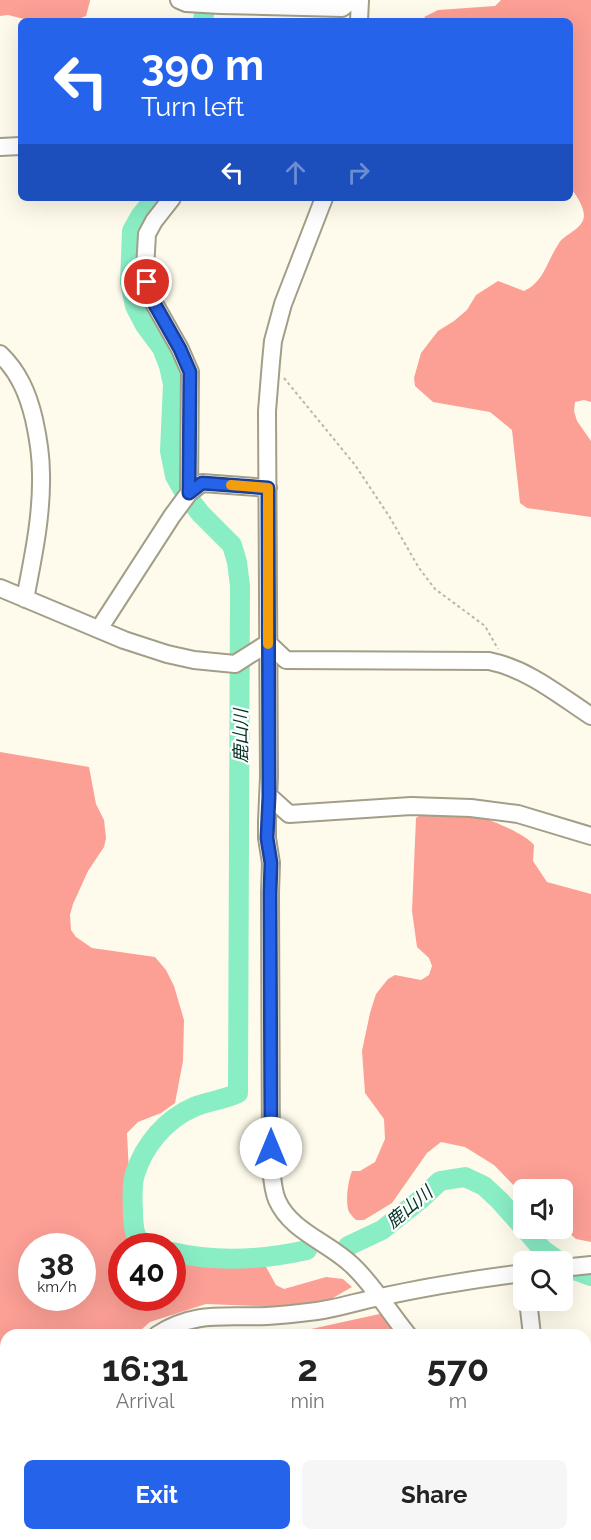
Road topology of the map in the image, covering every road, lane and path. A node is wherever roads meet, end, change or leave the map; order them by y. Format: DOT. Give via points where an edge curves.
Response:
graph roads {
  1 [pos="179,0"];
  2 [pos="352,0"];
  3 [pos="360,0"];
  4 [pos="220,9"];
  5 [pos="358,18"];
  6 [pos="18,146"];
  7 [pos="0,147"];
  8 [pos="170,201"];
  9 [pos="323,201"];
  10 [pos="0,354"];
  11 [pos="271,362"];
  12 [pos="268,488"];
  13 [pos="189,493"];
  14 [pos="0,588"];
  15 [pos="25,599"];
  16 [pos="99,629"];
  17 [pos="268,643"];
  18 [pos="507,665"];
  19 [pos="591,716"];
  20 [pos="269,796"];
  21 [pos="591,836"];
  22 [pos="591,1265"];
  23 [pos="573,1267"];
  24 [pos="513,1274"];
  25 [pos="378,1297"];
  26 [pos="529,1311"];
  27 [pos="168,1329"];
  28 [pos="403,1329"];
  29 [pos="531,1329"];
  1 -- 4 [label="street"];
  2 -- 4 [label="street" via="342,8"];
  3 -- 5 [label="street"];
  6 -- 7 [label="street"];
  8 -- 13 [label="street" via="147,234 145,269 150,296 190,372"];
  9 -- 11 [label="street" via="283,304"];
  10 -- 15 [label="street" via="22,382 39,442 39,515"];
  11 -- 12 [label="street"];
  11 -- 18 [label="path" via="355,465 435,590 485,626"];
  12 -- 13 [label="street" via="202,483"];
  12 -- 17 [label="street"];
  13 -- 16 [label="street"];
  14 -- 15 [label="street"];
  15 -- 16 [label="street"];
  16 -- 17 [label="street" via="167,654 235,664"];
  17 -- 18 [label="street" via="286,660 489,661"];
  17 -- 20 [label="street"];
  18 -- 19 [label="street"];
  20 -- 21 [label="street" via="289,814 411,806 471,808 518,814"];
  20 -- 25 [label="street" via="270,1106 276,1198 285,1215 350,1262"];
  22 -- 23 [label="street"];
  24 -- 25 [label="street"];
  25 -- 27 [label="street" via="294,1314 193,1319"];
  25 -- 28 [label="street"];
  26 -- 29 [label="street"];
}
